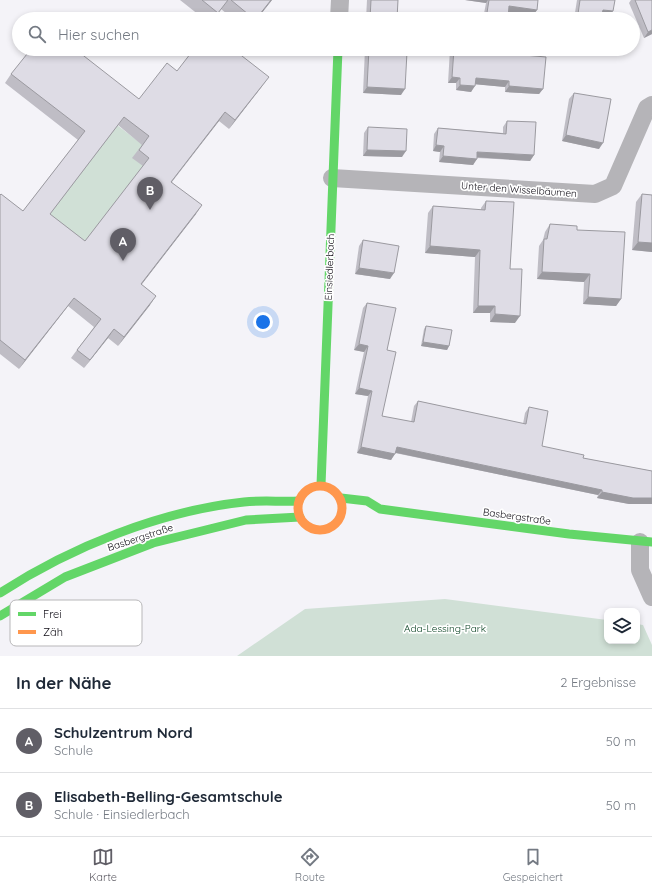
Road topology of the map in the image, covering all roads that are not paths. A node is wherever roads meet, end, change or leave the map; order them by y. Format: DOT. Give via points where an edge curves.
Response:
graph roads {
  1 [pos="340,0"];
  2 [pos="339,12"];
  3 [pos="338,56"];
  4 [pos="652,105"];
  5 [pos="332,178"];
  6 [pos="321,485"];
  7 [pos="341,498"];
  8 [pos="299,501"];
  9 [pos="380,509"];
  10 [pos="368,513"];
  11 [pos="300,517"];
  12 [pos="646,542"];
  13 [pos="0,593"];
  14 [pos="652,597"];
  15 [pos="27,600"];
  16 [pos="10,610"];
  17 [pos="0,616"];
  1 -- 2 [label="street"];
  3 -- 5 [label="main road, Einsiedlerbach"];
  4 -- 5 [label="street, Unter den Wisselbäumen" via="647,108 613,186 595,194"];
  5 -- 6 [label="main road, Einsiedlerbach"];
  6 -- 7 [label="main road" via="332,489"];
  6 -- 8 [label="main road" via="310,488"];
  7 -- 9 [label="main road, Basbergstraße" via="367,501"];
  7 -- 11 [label="main road" via="345,513 330,528 319,530 308,526"];
  8 -- 11 [label="main road"];
  8 -- 13 [label="main road, Basbergstraße" via="217,506 112,535 50,561"];
  9 -- 10 [label="main road, Basbergstraße"];
  9 -- 12 [label="main road, Basbergstraße"];
  11 -- 15 [label="main road, Basbergstraße" via="246,520 153,542 65,577"];
  12 -- 14 [label="street" via="640,570"];
  16 -- 17 [label="main road, Basbergstraße"];
}
